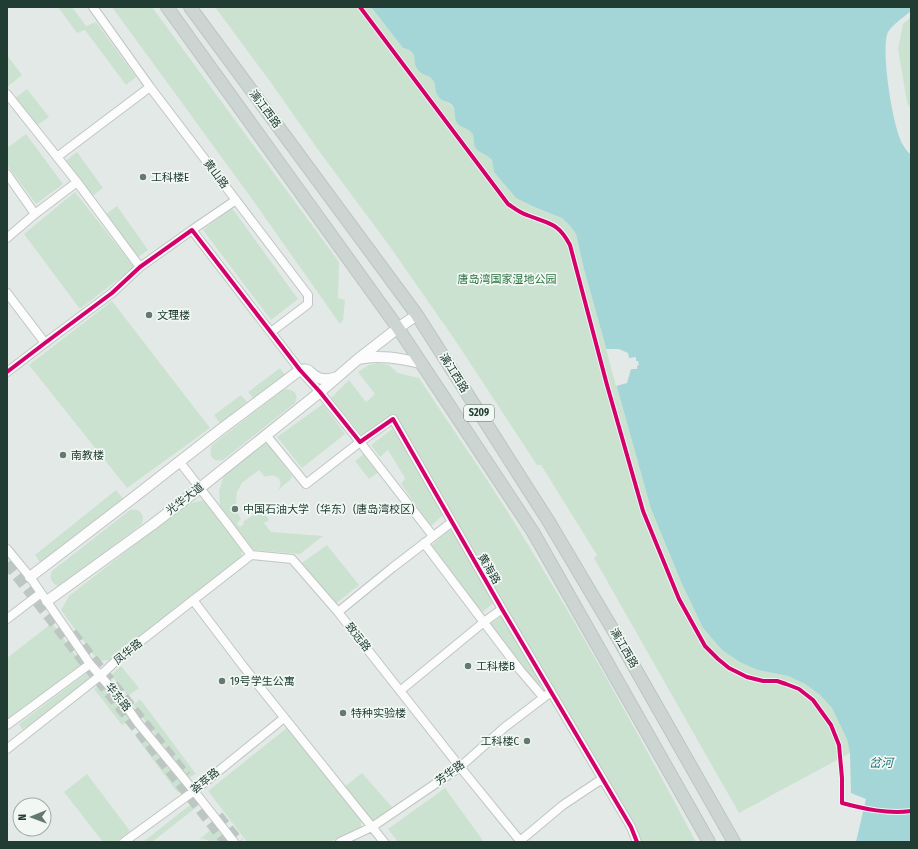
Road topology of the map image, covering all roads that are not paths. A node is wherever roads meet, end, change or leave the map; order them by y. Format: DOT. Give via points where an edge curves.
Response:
graph roads {
  1 [pos="93,7"];
  2 [pos="167,7"];
  3 [pos="190,7"];
  4 [pos="150,87"];
  5 [pos="7,94"];
  6 [pos="57,157"];
  7 [pos="7,174"];
  8 [pos="77,182"];
  9 [pos="236,200"];
  10 [pos="35,214"];
  11 [pos="192,230"];
  12 [pos="7,238"];
  13 [pos="140,266"];
  14 [pos="7,293"];
  15 [pos="417,315"];
  16 [pos="398,328"];
  17 [pos="271,332"];
  18 [pos="45,343"];
  19 [pos="358,360"];
  20 [pos="421,363"];
  21 [pos="300,370"];
  22 [pos="7,372"];
  23 [pos="337,377"];
  24 [pos="320,392"];
  25 [pos="266,435"];
  26 [pos="360,442"];
  27 [pos="179,461"];
  28 [pos="200,488"];
  29 [pos="452,522"];
  30 [pos="433,536"];
  31 [pos="424,543"];
  32 [pos="7,549"];
  33 [pos="251,555"];
  34 [pos="30,577"];
  35 [pos="44,597"];
  36 [pos="193,600"];
  37 [pos="502,609"];
  38 [pos="338,612"];
  39 [pos="7,619"];
  40 [pos="484,622"];
  41 [pos="90,664"];
  42 [pos="101,676"];
  43 [pos="400,691"];
  44 [pos="551,692"];
  45 [pos="543,697"];
  46 [pos="284,718"];
  47 [pos="7,725"];
  48 [pos="7,749"];
  49 [pos="460,767"];
  50 [pos="602,779"];
  51 [pos="194,791"];
  52 [pos="372,827"];
  53 [pos="124,842"];
  54 [pos="234,842"];
  55 [pos="340,842"];
  56 [pos="384,842"];
  57 [pos="520,842"];
  58 [pos="637,842"];
  59 [pos="709,842"];
  60 [pos="734,842"];
  1 -- 4 [label="street, 黄山路"];
  2 -- 16 [label="main road, 漓江西路 / S209"];
  3 -- 15 [label="main road, 漓江西路 / S209"];
  4 -- 6 [label="street"];
  4 -- 9 [label="street, 黄山路"];
  5 -- 6 [label="street"];
  6 -- 8 [label="street"];
  7 -- 10 [label="street"];
  8 -- 10 [label="street"];
  8 -- 13 [label="street"];
  9 -- 11 [label="street"];
  9 -- 17 [label="street, 黄山路" via="308,295 308,304"];
  10 -- 12 [label="street"];
  11 -- 13 [label="street"];
  11 -- 17 [label="street"];
  13 -- 18 [label="street" via="112,293"];
  14 -- 18 [label="street"];
  15 -- 16 [label="street, 光华大道"];
  15 -- 60 [label="main road, 漓江西路 / S209" via="549,522"];
  16 -- 19 [label="street, 光华大道"];
  16 -- 20 [label="main road, 漓江西路 / S209"];
  17 -- 21 [label="street"];
  18 -- 22 [label="street"];
  19 -- 20 [label="street" via="367,357"];
  19 -- 23 [label="street, 光华大道"];
  20 -- 59 [label="main road, 漓江西路 / S209" via="533,532"];
  21 -- 23 [label="street" via="310,371 323,380"];
  21 -- 24 [label="street"];
  21 -- 27 [label="street"];
  23 -- 24 [label="street, 光华大道"];
  24 -- 25 [label="street, 光华大道"];
  24 -- 26 [label="street"];
  25 -- 26 [label="street" via="306,484"];
  25 -- 28 [label="street, 光华大道"];
  26 -- 29 [label="street, 黄海路" via="393,419"];
  26 -- 30 [label="street"];
  27 -- 28 [label="street"];
  27 -- 34 [label="street"];
  28 -- 33 [label="street"];
  28 -- 35 [label="street, 光华大道" via="152,525"];
  29 -- 30 [label="street"];
  29 -- 37 [label="street, 黄海路"];
  30 -- 31 [label="street"];
  31 -- 38 [label="street"];
  31 -- 40 [label="street"];
  32 -- 34 [label="street, 华东路"];
  33 -- 36 [label="street, 凤华路"];
  33 -- 38 [label="street, 致远路" via="292,559"];
  34 -- 35 [label="street, 华东路"];
  35 -- 39 [label="street, 光华大道"];
  35 -- 41 [label="street, 华东路"];
  36 -- 42 [label="street, 凤华路" via="119,658"];
  36 -- 46 [label="street"];
  37 -- 40 [label="street"];
  37 -- 44 [label="street, 黄海路"];
  38 -- 43 [label="street, 致远路"];
  40 -- 43 [label="street"];
  40 -- 45 [label="street"];
  41 -- 42 [label="street, 华东路"];
  41 -- 47 [label="street"];
  42 -- 48 [label="street, 凤华路"];
  42 -- 51 [label="street, 华东路"];
  43 -- 49 [label="street, 致远路"];
  44 -- 45 [label="street, 芳华路"];
  44 -- 50 [label="street, 黄海路"];
  45 -- 49 [label="street, 芳华路"];
  46 -- 51 [label="street, 荟萃路"];
  46 -- 52 [label="street"];
  49 -- 52 [label="street, 芳华路"];
  49 -- 57 [label="street, 致远路"];
  50 -- 57 [label="street" via="564,805"];
  50 -- 58 [label="street, 黄海路" via="631,827"];
  51 -- 53 [label="street, 荟萃路"];
  51 -- 54 [label="street, 华东路"];
  52 -- 55 [label="street, 芳华路"];
  52 -- 56 [label="street"];
}
